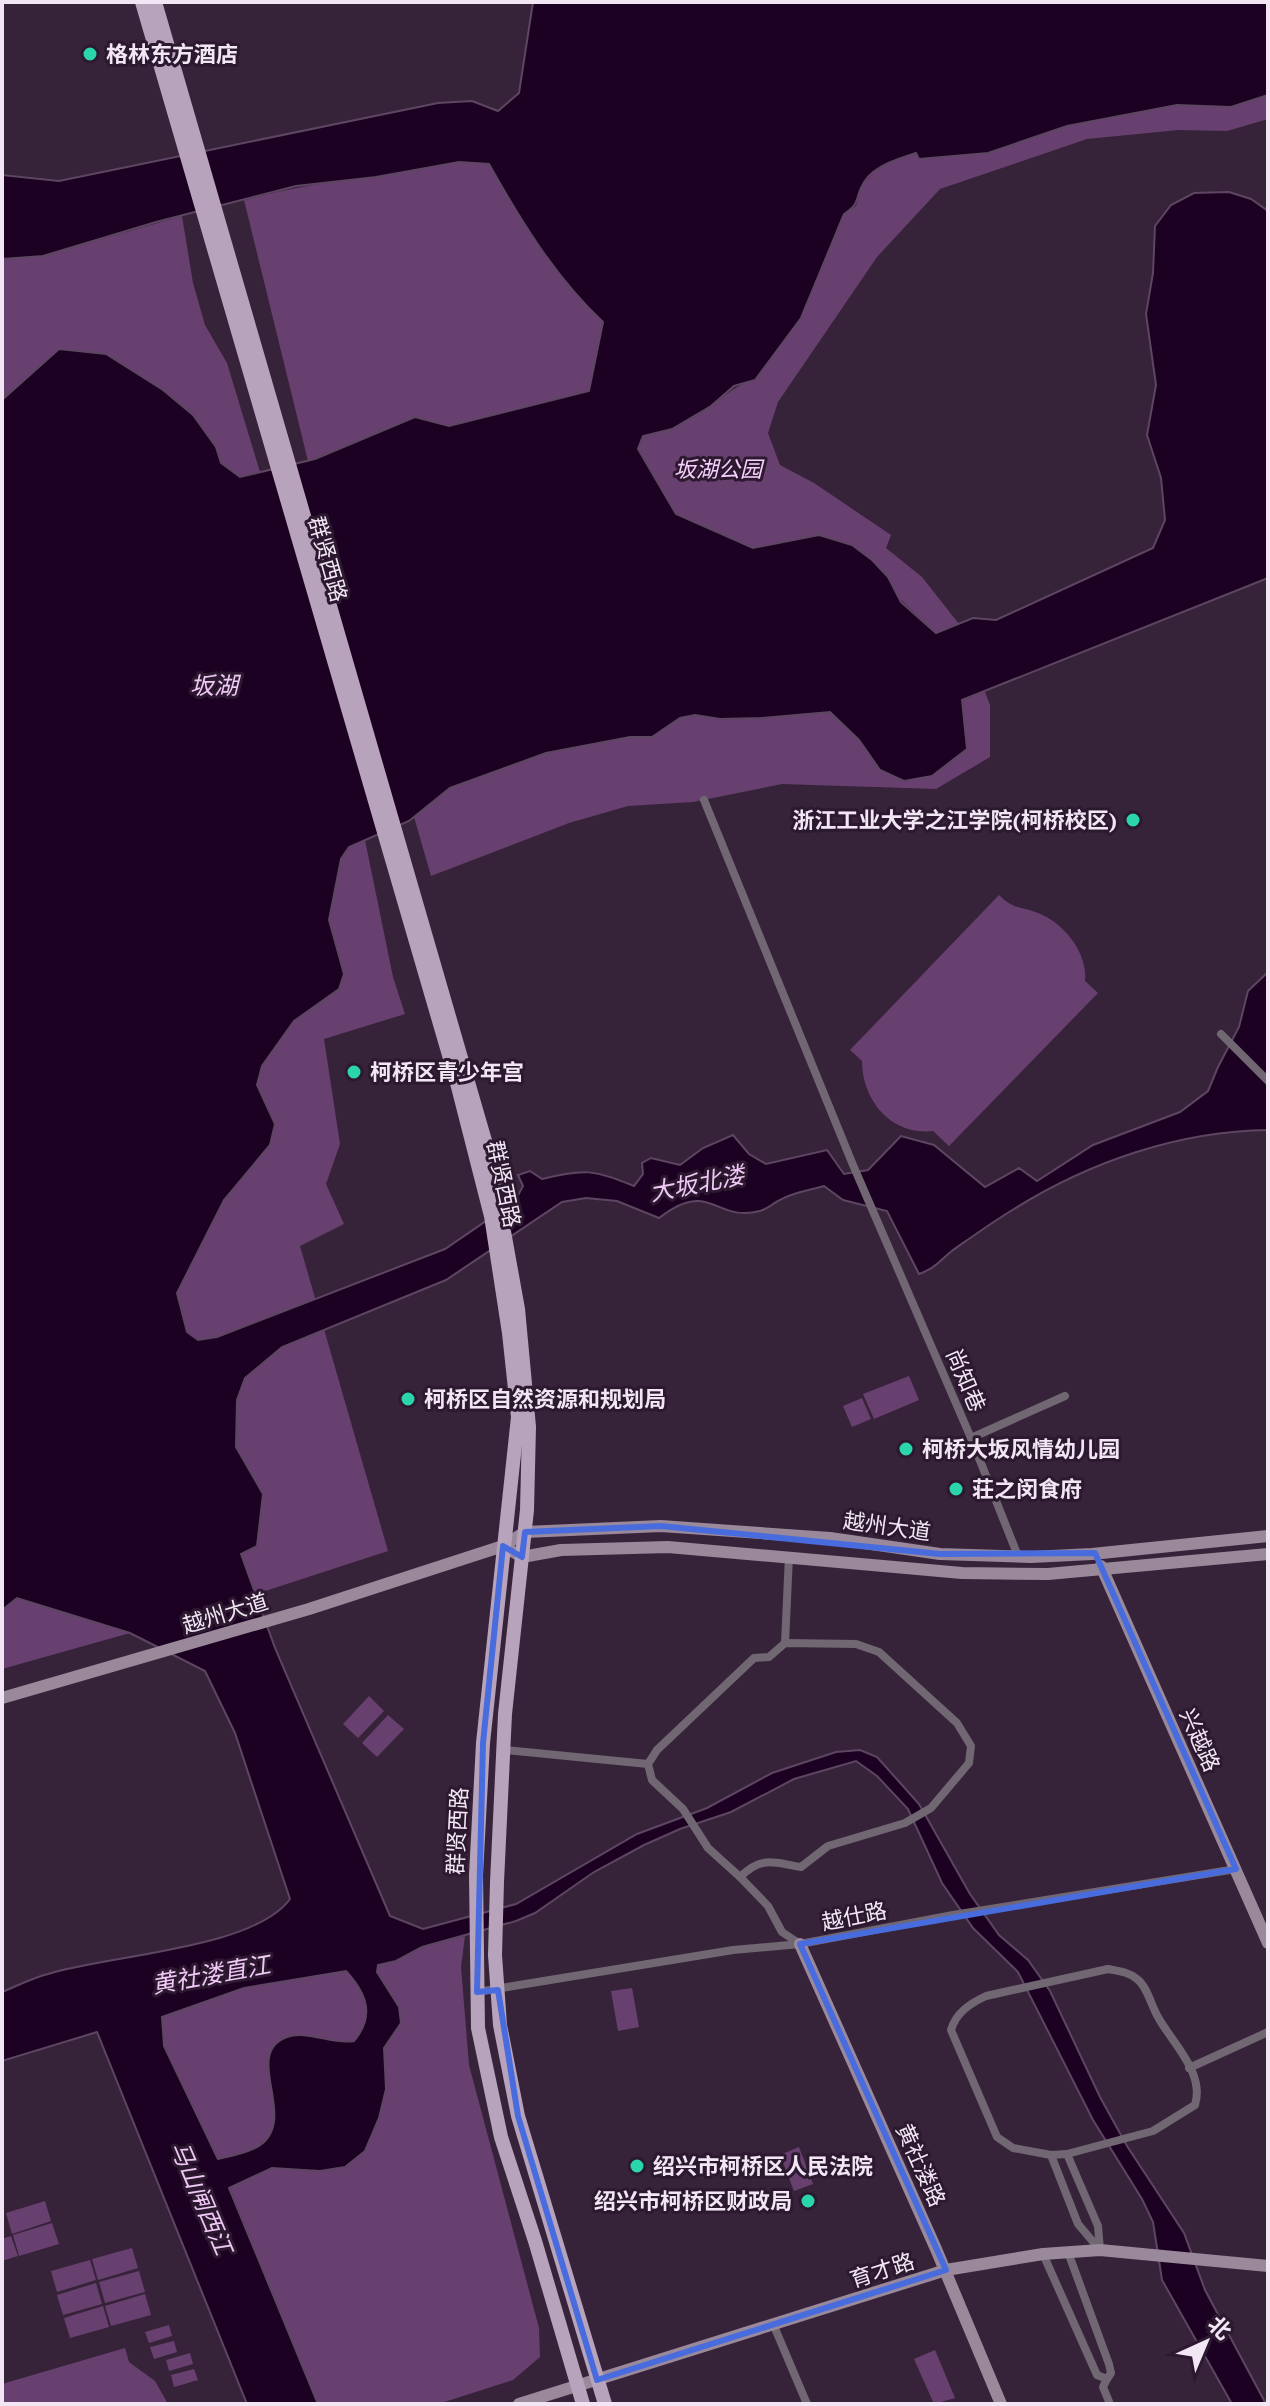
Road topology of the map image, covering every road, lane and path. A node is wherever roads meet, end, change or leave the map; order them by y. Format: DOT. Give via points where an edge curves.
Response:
graph roads {
  1 [pos="142,2"];
  2 [pos="155,2"];
  3 [pos="187,134"];
  4 [pos="704,800"];
  5 [pos="1221,1034"];
  6 [pos="1268,1081"];
  7 [pos="501,1245"];
  8 [pos="1065,1396"];
  9 [pos="971,1438"];
  10 [pos="525,1532"];
  11 [pos="1268,1536"];
  12 [pos="503,1546"];
  13 [pos="1095,1553"];
  14 [pos="1268,1554"];
  15 [pos="789,1556"];
  16 [pos="1018,1556"];
  17 [pos="522,1557"];
  18 [pos="1103,1570"];
  19 [pos="785,1643"];
  20 [pos="2,1698"];
  21 [pos="505,1750"];
  22 [pos="648,1764"];
  23 [pos="1236,1869"];
  24 [pos="740,1877"];
  25 [pos="1268,1943"];
  26 [pos="800,1944"];
  27 [pos="498,1990"];
  28 [pos="477,1992"];
  29 [pos="1268,2032"];
  30 [pos="1189,2068"];
  31 [pos="1067,2154"];
  32 [pos="1051,2155"];
  33 [pos="1100,2250"];
  34 [pos="1068,2252"];
  35 [pos="1043,2254"];
  36 [pos="1268,2266"];
  37 [pos="946,2270"];
  38 [pos="774,2326"];
  39 [pos="1107,2379"];
  40 [pos="597,2380"];
  41 [pos="577,2386"];
  42 [pos="519,2404"];
  43 [pos="583,2404"];
  44 [pos="605,2404"];
  45 [pos="807,2404"];
  46 [pos="1001,2404"];
  47 [pos="1110,2404"];
  1 -- 3 [label="main road, 群贤西路"];
  2 -- 3 [label="main road, 群贤西路"];
  3 -- 7 [label="main road, 群贤西路" via="409,903 492,1165"];
  4 -- 9 [label="street, 尚知巷"];
  5 -- 6 [label="street"];
  7 -- 10 [label="main road, 群贤西路" via="518,1309 529,1427"];
  7 -- 12 [label="main road, 群贤西路" via="518,1417"];
  8 -- 9 [label="street"];
  9 -- 16 [label="street, 尚知巷"];
  10 -- 12 [label="street, 越州大道"];
  10 -- 16 [label="street, 越州大道" via="726,1529 940,1554"];
  10 -- 17 [label="main road, 群贤西路"];
  11 -- 13 [label="street, 越州大道"];
  12 -- 17 [label="street"];
  12 -- 20 [label="street, 越州大道"];
  12 -- 28 [label="main road, 群贤西路" via="483,1743"];
  13 -- 16 [label="street, 越州大道"];
  13 -- 18 [label="street, 兴越路"];
  14 -- 18 [label="street, 越州大道"];
  15 -- 17 [label="street, 越州大道" via="668,1547 561,1550"];
  15 -- 18 [label="street, 越州大道" via="962,1573"];
  15 -- 19 [label="street"];
  17 -- 21 [label="main road, 群贤西路"];
  18 -- 23 [label="street, 兴越路"];
  19 -- 22 [label="street" via="769,1657 754,1658"];
  19 -- 24 [label="street" via="856,1644 879,1652 957,1723 971,1746 969,1763 931,1808 905,1823 828,1846 801,1867 769,1860"];
  21 -- 22 [label="street"];
  21 -- 27 [label="main road, 群贤西路" via="496,1905"];
  22 -- 24 [label="street" via="652,1780 683,1809 708,1848"];
  23 -- 25 [label="street, 兴越路"];
  23 -- 26 [label="street, 越仕路"];
  24 -- 26 [label="street" via="768,1906 782,1932"];
  26 -- 27 [label="street, 越仕路" via="733,1950"];
  26 -- 37 [label="street, 黄社溇路"];
  27 -- 28 [label="street, 越仕路"];
  27 -- 40 [label="main road, 群贤西路" via="518,2116"];
  28 -- 41 [label="main road, 群贤西路" via="478,2028 501,2137"];
  29 -- 30 [label="street"];
  30 -- 31 [label="street" via="1199,2092 1195,2105 1153,2131"];
  30 -- 32 [label="street" via="1140,1980 1128,1973 1108,1969 972,2002 951,2030 997,2137 1013,2148"];
  31 -- 32 [label="street"];
  31 -- 33 [label="street" via="1098,2226"];
  32 -- 33 [label="street" via="1078,2224"];
  33 -- 34 [label="street, 育才路"];
  33 -- 36 [label="street, 育才路"];
  34 -- 35 [label="street, 育才路"];
  34 -- 39 [label="street" via="1109,2364"];
  35 -- 37 [label="street, 育才路"];
  35 -- 39 [label="street" via="1097,2375"];
  37 -- 38 [label="street, 育才路"];
  37 -- 46 [label="street, 黄社溇路"];
  38 -- 40 [label="street, 育才路"];
  38 -- 45 [label="street"];
  39 -- 47 [label="street" via="1103,2387"];
  40 -- 41 [label="street, 育才路"];
  40 -- 44 [label="main road, 群贤西路"];
  41 -- 42 [label="street, 育才路"];
  41 -- 43 [label="main road, 群贤西路"];
}
